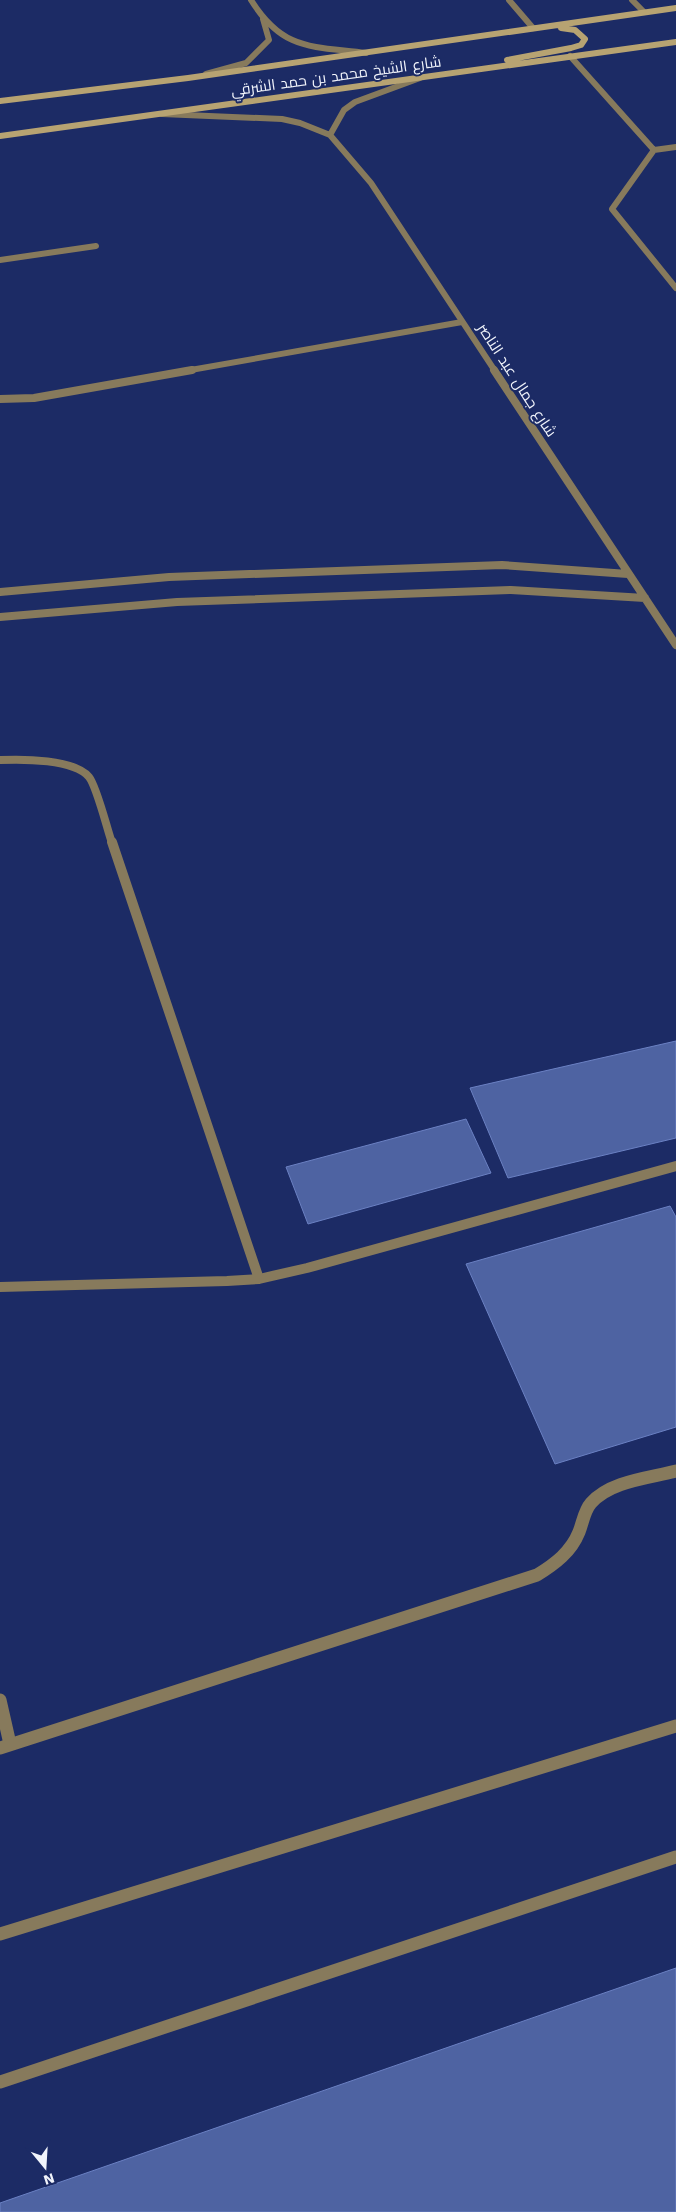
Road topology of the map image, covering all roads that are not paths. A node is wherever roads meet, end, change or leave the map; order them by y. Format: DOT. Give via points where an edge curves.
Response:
graph roads {
  1 [pos="251,0"];
  2 [pos="509,0"];
  3 [pos="632,0"];
  4 [pos="676,8"];
  5 [pos="644,12"];
  6 [pos="263,18"];
  7 [pos="533,28"];
  8 [pos="676,42"];
  9 [pos="367,53"];
  10 [pos="570,56"];
  11 [pos="495,66"];
  12 [pos="424,77"];
  13 [pos="188,78"];
  14 [pos="0,101"];
  15 [pos="156,114"];
  16 [pos="330,134"];
  17 [pos="0,136"];
  18 [pos="676,147"];
  19 [pos="654,150"];
  20 [pos="96,246"];
  21 [pos="0,260"];
  22 [pos="676,288"];
  23 [pos="462,322"];
  24 [pos="0,399"];
  25 [pos="628,574"];
  26 [pos="0,592"];
  27 [pos="644,598"];
  28 [pos="0,617"];
  29 [pos="676,645"];
  30 [pos="0,760"];
  31 [pos="676,1166"];
  32 [pos="259,1279"];
  33 [pos="0,1287"];
  34 [pos="676,1471"];
  35 [pos="0,1700"];
  36 [pos="676,1726"];
  37 [pos="5,1746"];
  38 [pos="676,1857"];
  39 [pos="0,1934"];
  40 [pos="0,2082"];
  1 -- 6 [label="street"];
  2 -- 7 [label="street"];
  3 -- 5 [label="street"];
  4 -- 5 [label="main road, شارع الشيخ محمد بن حمد الشرقي"];
  5 -- 7 [label="main road, شارع الشيخ محمد بن حمد الشرقي"];
  6 -- 9 [label="street" via="284,37"];
  6 -- 13 [label="street" via="268,40 246,63"];
  7 -- 9 [label="main road, شارع الشيخ محمد بن حمد الشرقي"];
  7 -- 11 [label="main road" via="575,30 583,34 585,40 572,48 520,56"];
  8 -- 10 [label="main road, شارع الشيخ محمد بن حمد الشرقي"];
  9 -- 13 [label="main road, شارع الشيخ محمد بن حمد الشرقي"];
  10 -- 11 [label="main road, شارع الشيخ محمد بن حمد الشرقي"];
  10 -- 19 [label="street"];
  11 -- 12 [label="main road, شارع الشيخ محمد بن حمد الشرقي"];
  12 -- 15 [label="main road, شارع الشيخ محمد بن حمد الشرقي"];
  12 -- 16 [label="street" via="355,102 344,110"];
  13 -- 14 [label="main road, شارع الشيخ محمد بن حمد الشرقي"];
  15 -- 16 [label="street" via="282,120"];
  15 -- 17 [label="main road, شارع الشيخ محمد بن حمد الشرقي"];
  16 -- 23 [label="street, شارع جمال عبد الناصر" via="371,183"];
  18 -- 19 [label="street"];
  19 -- 22 [label="street" via="612,209"];
  20 -- 21 [label="street"];
  23 -- 24 [label="street" via="34,398"];
  23 -- 25 [label="street, شارع جمال عبد الناصر"];
  25 -- 26 [label="street" via="502,565 169,577"];
  25 -- 27 [label="street, شارع جمال عبد الناصر"];
  27 -- 28 [label="street" via="511,590 177,602"];
  27 -- 29 [label="street, شارع جمال عبد الناصر"];
  30 -- 32 [label="street" via="76,766 90,778"];
  31 -- 32 [label="street"];
  32 -- 33 [label="street"];
  34 -- 37 [label="street" via="607,1491 593,1501 583,1514 580,1531 571,1549 556,1564 537,1575"];
  35 -- 37 [label="street"];
  36 -- 39 [label="street"];
  38 -- 40 [label="street"];
}
